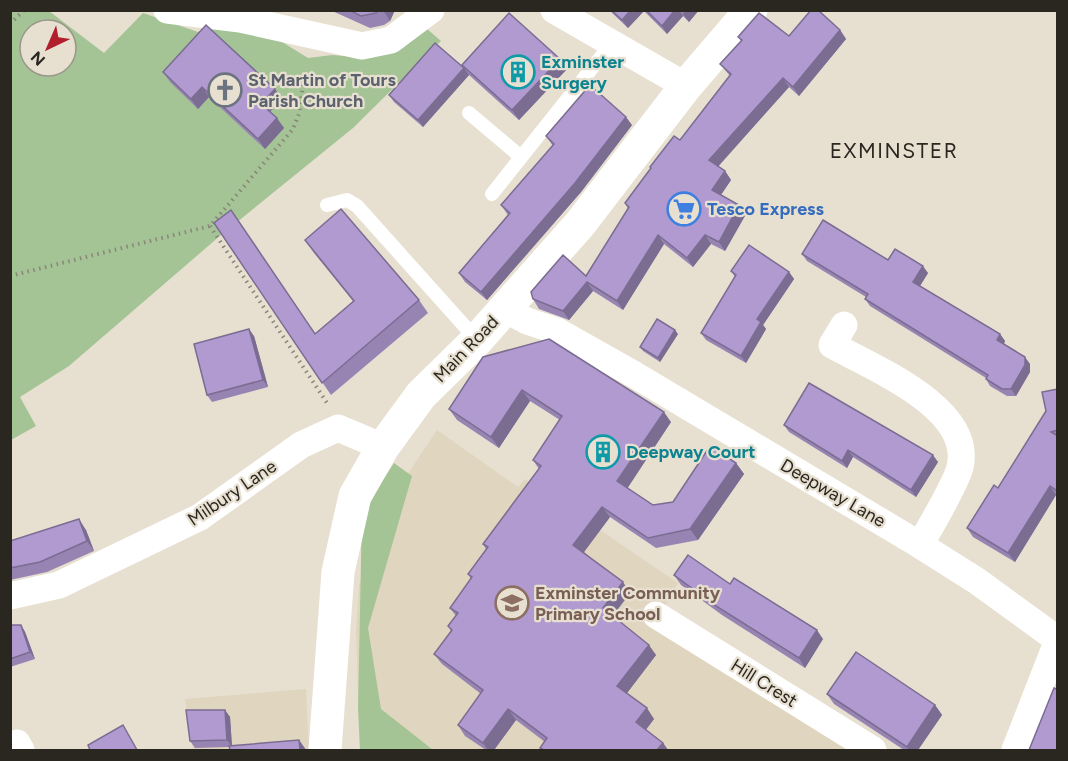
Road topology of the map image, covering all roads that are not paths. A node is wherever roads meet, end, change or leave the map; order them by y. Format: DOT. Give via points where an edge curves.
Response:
graph roads {
  1 [pos="167,10"];
  2 [pos="431,10"];
  3 [pos="554,10"];
  4 [pos="751,10"];
  5 [pos="612,43"];
  6 [pos="687,86"];
  7 [pos="469,113"];
  8 [pos="521,157"];
  9 [pos="492,194"];
  10 [pos="327,205"];
  11 [pos="505,309"];
  12 [pos="477,340"];
  13 [pos="832,344"];
  14 [pos="383,447"];
  15 [pos="920,544"];
  16 [pos="10,596"];
  17 [pos="656,615"];
  18 [pos="1058,640"];
  19 [pos="325,750"];
  20 [pos="873,750"];
  21 [pos="1015,750"];
  1 -- 2 [label="street" via="240,18 362,46 391,40"];
  3 -- 5 [label="street"];
  4 -- 6 [label="street, Main Road"];
  5 -- 6 [label="street"];
  5 -- 8 [label="lane"];
  6 -- 11 [label="street, Main Road" via="580,224"];
  7 -- 8 [label="lane"];
  8 -- 9 [label="lane"];
  10 -- 12 [label="lane" via="346,200 357,206"];
  11 -- 12 [label="street, Main Road"];
  11 -- 15 [label="street, Deepway Lane" via="557,331 625,369"];
  12 -- 14 [label="street, Main Road" via="421,395"];
  13 -- 15 [label="street" via="934,403 957,431 961,466"];
  14 -- 16 [label="street, Milbury Lane" via="338,428 301,445 200,517 59,585"];
  14 -- 19 [label="street, Main Road" via="355,496 339,572"];
  15 -- 18 [label="street, Deepway Lane"];
  17 -- 20 [label="street, Hill Crest"];
  18 -- 21 [label="street"];
}
